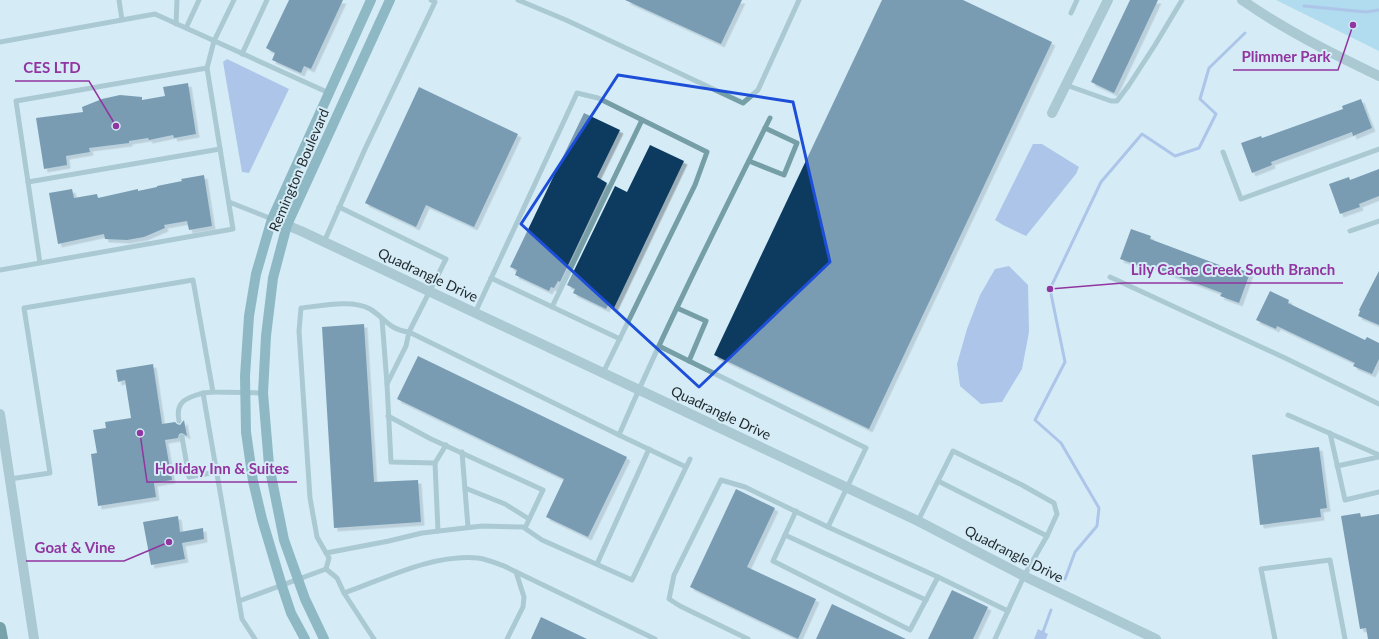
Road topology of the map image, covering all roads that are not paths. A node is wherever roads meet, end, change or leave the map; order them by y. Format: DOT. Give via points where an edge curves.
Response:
graph roads {
  1 [pos="120,0"];
  2 [pos="177,0"];
  3 [pos="199,0"];
  4 [pos="234,0"];
  5 [pos="267,0"];
  6 [pos="371,0"];
  7 [pos="390,0"];
  8 [pos="431,0"];
  9 [pos="518,0"];
  10 [pos="799,0"];
  11 [pos="1077,0"];
  12 [pos="1108,0"];
  13 [pos="1182,0"];
  14 [pos="1242,0"];
  15 [pos="1071,13"];
  16 [pos="122,20"];
  17 [pos="176,24"];
  18 [pos="186,28"];
  19 [pos="214,41"];
  20 [pos="0,42"];
  21 [pos="242,54"];
  22 [pos="207,68"];
  23 [pos="1379,76"];
  24 [pos="1066,85"];
  25 [pos="329,93"];
  26 [pos="1052,113"];
  27 [pos="770,118"];
  28 [pos="642,120"];
  29 [pos="765,128"];
  30 [pos="220,149"];
  31 [pos="1379,149"];
  32 [pos="1223,152"];
  33 [pos="749,161"];
  34 [pos="28,182"];
  35 [pos="229,202"];
  36 [pos="340,207"];
  37 [pos="272,219"];
  38 [pos="1379,221"];
  39 [pos="287,225"];
  40 [pos="1350,231"];
  41 [pos="324,242"];
  42 [pos="40,263"];
  43 [pos="0,270"];
  44 [pos="1110,276"];
  45 [pos="491,278"];
  46 [pos="430,292"];
  47 [pos="552,307"];
  48 [pos="677,308"];
  49 [pos="475,313"];
  50 [pos="382,319"];
  51 [pos="409,332"];
  52 [pos="620,339"];
  53 [pos="659,346"];
  54 [pos="689,361"];
  55 [pos="603,373"];
  56 [pos="387,384"];
  57 [pos="639,390"];
  58 [pos="212,392"];
  59 [pos="203,393"];
  60 [pos="245,393"];
  61 [pos="263,393"];
  62 [pos="1379,404"];
  63 [pos="0,414"];
  64 [pos="1288,415"];
  65 [pos="388,416"];
  66 [pos="178,421"];
  67 [pos="1330,434"];
  68 [pos="619,435"];
  69 [pos="182,437"];
  70 [pos="446,446"];
  71 [pos="649,449"];
  72 [pos="462,452"];
  73 [pos="1379,456"];
  74 [pos="690,459"];
  75 [pos="435,463"];
  76 [pos="686,466"];
  77 [pos="1337,466"];
  78 [pos="216,472"];
  79 [pos="10,479"];
  80 [pos="938,481"];
  81 [pos="847,487"];
  82 [pos="465,488"];
  83 [pos="1379,492"];
  84 [pos="796,511"];
  85 [pos="529,519"];
  86 [pos="918,521"];
  87 [pos="468,527"];
  88 [pos="828,527"];
  89 [pos="525,528"];
  90 [pos="438,531"];
  91 [pos="785,535"];
  92 [pos="1047,536"];
  93 [pos="326,553"];
  94 [pos="597,564"];
  95 [pos="326,569"];
  96 [pos="516,572"];
  97 [pos="1024,576"];
  98 [pos="938,577"];
  99 [pos="298,580"];
  100 [pos="282,586"];
  101 [pos="344,593"];
  102 [pos="926,600"];
  103 [pos="239,601"];
  104 [pos="1008,611"];
  105 [pos="0,628"];
  106 [pos="2,639"];
  107 [pos="34,639"];
  108 [pos="255,639"];
  109 [pos="305,639"];
  110 [pos="324,639"];
  111 [pos="374,639"];
  112 [pos="507,639"];
  113 [pos="654,639"];
  114 [pos="748,639"];
  115 [pos="995,639"];
  116 [pos="1156,639"];
  117 [pos="1275,639"];
  118 [pos="1345,639"];
  1 -- 16 [label="lane"];
  2 -- 17 [label="lane"];
  3 -- 18 [label="lane"];
  4 -- 19 [label="lane"];
  5 -- 21 [label="lane"];
  6 -- 25 [label="street, Remington Boulevard"];
  7 -- 39 [label="street, Remington Boulevard"];
  8 -- 36 [label="lane" via="435,2"];
  9 -- 10 [label="lane" via="743,103 758,90"];
  11 -- 15 [label="lane"];
  12 -- 24 [label="street"];
  13 -- 24 [label="lane" via="1117,101"];
  14 -- 23 [label="street" via="1310,42"];
  16 -- 17 [label="lane" via="155,14"];
  16 -- 20 [label="lane"];
  17 -- 18 [label="lane"];
  18 -- 19 [label="lane"];
  19 -- 21 [label="lane"];
  19 -- 22 [label="lane"];
  21 -- 25 [label="lane"];
  22 -- 30 [label="lane"];
  22 -- 34 [label="lane" via="16,101"];
  24 -- 26 [label="street"];
  25 -- 37 [label="street, Remington Boulevard"];
  27 -- 29 [label="lane"];
  28 -- 45 [label="lane" via="598,98 577,94"];
  28 -- 47 [label="lane"];
  28 -- 52 [label="lane" via="707,152 695,186"];
  29 -- 33 [label="lane"];
  29 -- 33 [label="lane" via="797,143 784,174"];
  30 -- 34 [label="lane"];
  30 -- 35 [label="lane"];
  31 -- 32 [label="lane" via="1241,199"];
  33 -- 48 [label="lane"];
  34 -- 42 [label="lane"];
  35 -- 37 [label="lane"];
  35 -- 42 [label="lane" via="233,229"];
  36 -- 41 [label="lane"];
  36 -- 46 [label="lane" via="446,259"];
  37 -- 39 [label="street, Quadrangle Drive"];
  37 -- 60 [label="street, Remington Boulevard" via="256,274 249,316"];
  38 -- 40 [label="lane"];
  39 -- 41 [label="street, Quadrangle Drive"];
  39 -- 61 [label="street, Remington Boulevard" via="273,278"];
  41 -- 46 [label="street, Quadrangle Drive"];
  42 -- 43 [label="lane"];
  44 -- 62 [label="lane"];
  45 -- 47 [label="lane"];
  45 -- 49 [label="lane"];
  46 -- 49 [label="street, Quadrangle Drive"];
  46 -- 51 [label="lane"];
  47 -- 52 [label="lane"];
  48 -- 53 [label="lane"];
  48 -- 54 [label="lane" via="706,321"];
  49 -- 55 [label="street, Quadrangle Drive"];
  50 -- 51 [label="lane" via="399,331"];
  50 -- 56 [label="lane"];
  50 -- 93 [label="lane" via="369,308 351,304 301,308 299,331 310,498 317,537"];
  51 -- 56 [label="lane" via="406,346"];
  51 -- 68 [label="lane"];
  52 -- 55 [label="lane"];
  53 -- 54 [label="lane"];
  53 -- 57 [label="lane"];
  54 -- 81 [label="lane" via="866,448"];
  55 -- 57 [label="street, Quadrangle Drive"];
  56 -- 65 [label="lane"];
  57 -- 68 [label="lane"];
  57 -- 81 [label="street, Quadrangle Drive"];
  58 -- 59 [label="lane"];
  58 -- 60 [label="lane"];
  58 -- 79 [label="lane" via="193,280 24,308 50,473"];
  59 -- 66 [label="lane" via="184,400 178,411"];
  59 -- 78 [label="lane"];
  60 -- 61 [label="lane"];
  60 -- 100 [label="street, Remington Boulevard" via="246,432 252,481"];
  61 -- 99 [label="street, Remington Boulevard" via="269,465 284,540"];
  63 -- 79 [label="street"];
  64 -- 67 [label="lane"];
  65 -- 70 [label="lane"];
  65 -- 75 [label="lane" via="390,462"];
  67 -- 73 [label="lane"];
  67 -- 77 [label="lane"];
  68 -- 71 [label="lane"];
  69 -- 78 [label="lane" via="189,477"];
  70 -- 72 [label="lane"];
  70 -- 75 [label="lane"];
  71 -- 76 [label="lane"];
  71 -- 94 [label="lane"];
  72 -- 82 [label="lane"];
  72 -- 85 [label="lane" via="543,490"];
  73 -- 77 [label="lane"];
  74 -- 76 [label="lane"];
  75 -- 90 [label="lane"];
  76 -- 94 [label="lane" via="632,580"];
  77 -- 83 [label="lane" via="1345,500"];
  78 -- 103 [label="lane"];
  79 -- 107 [label="street"];
  80 -- 86 [label="lane"];
  80 -- 92 [label="lane"];
  80 -- 92 [label="lane" via="953,451 1022,485 1054,503 1057,514"];
  81 -- 86 [label="street, Quadrangle Drive"];
  81 -- 88 [label="lane"];
  82 -- 85 [label="lane" via="505,504"];
  82 -- 87 [label="lane"];
  84 -- 88 [label="lane"];
  84 -- 91 [label="lane"];
  84 -- 114 [label="lane" via="745,487 721,480 674,575 670,598 680,606"];
  85 -- 89 [label="lane"];
  86 -- 97 [label="street, Quadrangle Drive"];
  87 -- 89 [label="lane"];
  87 -- 90 [label="lane"];
  88 -- 98 [label="lane"];
  89 -- 94 [label="lane" via="542,540"];
  90 -- 93 [label="lane"];
  91 -- 102 [label="lane"];
  91 -- 102 [label="lane" via="773,561 910,630"];
  92 -- 97 [label="lane"];
  93 -- 95 [label="lane" via="329,558"];
  95 -- 99 [label="lane"];
  95 -- 101 [label="lane" via="337,578"];
  96 -- 101 [label="lane" via="479,558 452,557 428,562"];
  96 -- 112 [label="lane" via="524,597 523,607"];
  96 -- 113 [label="lane"];
  97 -- 104 [label="lane"];
  97 -- 116 [label="street, Quadrangle Drive"];
  98 -- 102 [label="lane"];
  98 -- 104 [label="lane"];
  99 -- 100 [label="lane"];
  99 -- 110 [label="street, Remington Boulevard"];
  100 -- 103 [label="lane"];
  100 -- 109 [label="street, Remington Boulevard" via="291,613"];
  101 -- 111 [label="lane"];
  103 -- 108 [label="lane" via="242,618"];
  104 -- 115 [label="lane"];
  105 -- 106 [label="highway"];
  117 -- 118 [label="lane" via="1261,569 1330,560"];
}
